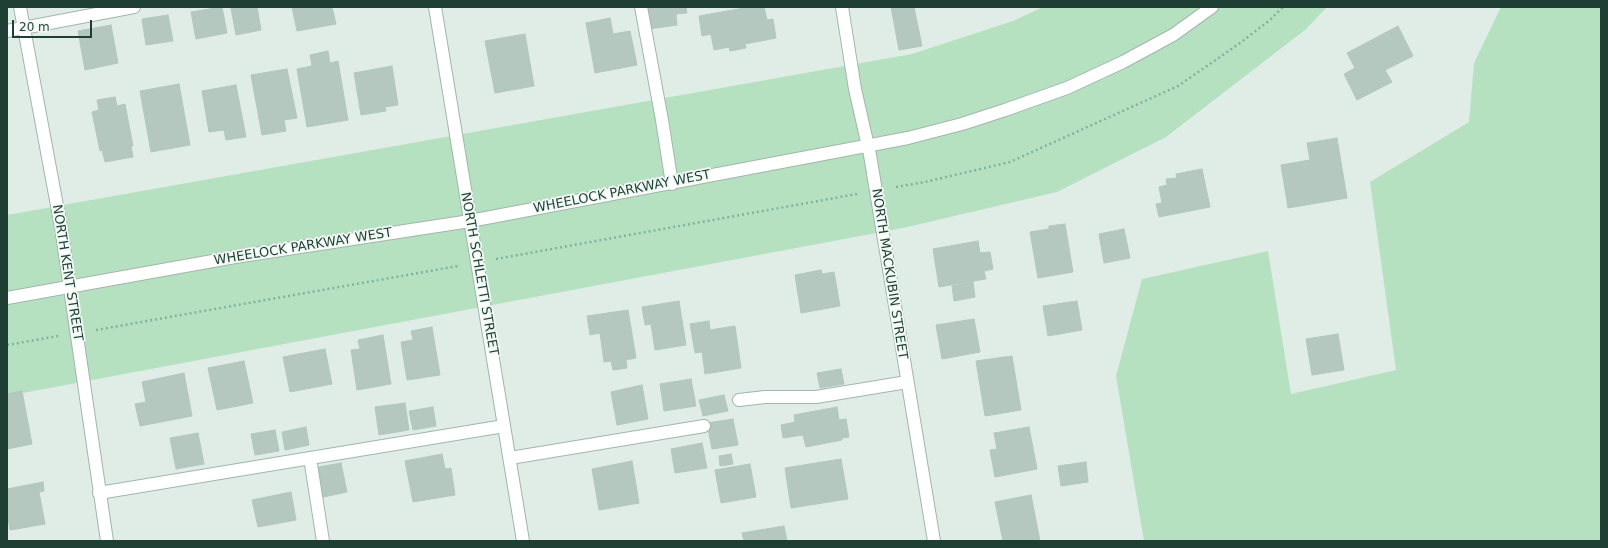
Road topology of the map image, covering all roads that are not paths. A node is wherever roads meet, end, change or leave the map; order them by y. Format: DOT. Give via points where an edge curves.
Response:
graph roads {
  1 [pos="20,7"];
  2 [pos="134,7"];
  3 [pos="435,7"];
  4 [pos="640,7"];
  5 [pos="842,7"];
  6 [pos="1212,7"];
  7 [pos="24,28"];
  8 [pos="7,31"];
  9 [pos="868,145"];
  10 [pos="672,184"];
  11 [pos="470,221"];
  12 [pos="70,286"];
  13 [pos="7,298"];
  14 [pos="907,382"];
  15 [pos="739,400"];
  16 [pos="504,426"];
  17 [pos="704,426"];
  18 [pos="310,458"];
  19 [pos="510,458"];
  20 [pos="99,493"];
  21 [pos="107,541"];
  22 [pos="323,541"];
  23 [pos="524,541"];
  24 [pos="934,541"];
  1 -- 7 [label="street, NORTH KENT STREET"];
  2 -- 7 [label="street"];
  3 -- 11 [label="street, NORTH SCHLETTI STREET"];
  4 -- 10 [label="street"];
  5 -- 9 [label="street, NORTH MACKUBIN STREET" via="855,89"];
  6 -- 9 [label="street, WHEELOCK PARKWAY WEST" via="1172,35 1123,62 1067,88 962,124"];
  7 -- 8 [label="street"];
  7 -- 12 [label="street, NORTH KENT STREET"];
  9 -- 10 [label="street, WHEELOCK PARKWAY WEST"];
  9 -- 14 [label="street, NORTH MACKUBIN STREET"];
  10 -- 11 [label="street, WHEELOCK PARKWAY WEST"];
  11 -- 12 [label="street, WHEELOCK PARKWAY WEST" via="235,257"];
  11 -- 16 [label="street, NORTH SCHLETTI STREET"];
  12 -- 13 [label="street, WHEELOCK PARKWAY WEST"];
  12 -- 20 [label="street, NORTH KENT STREET"];
  14 -- 15 [label="street" via="816,397"];
  14 -- 24 [label="street, NORTH MACKUBIN STREET"];
  16 -- 18 [label="street"];
  16 -- 19 [label="street, NORTH SCHLETTI STREET"];
  17 -- 19 [label="street"];
  18 -- 20 [label="street"];
  18 -- 22 [label="street"];
  19 -- 23 [label="street, NORTH SCHLETTI STREET"];
  20 -- 21 [label="street, NORTH KENT STREET"];
}
